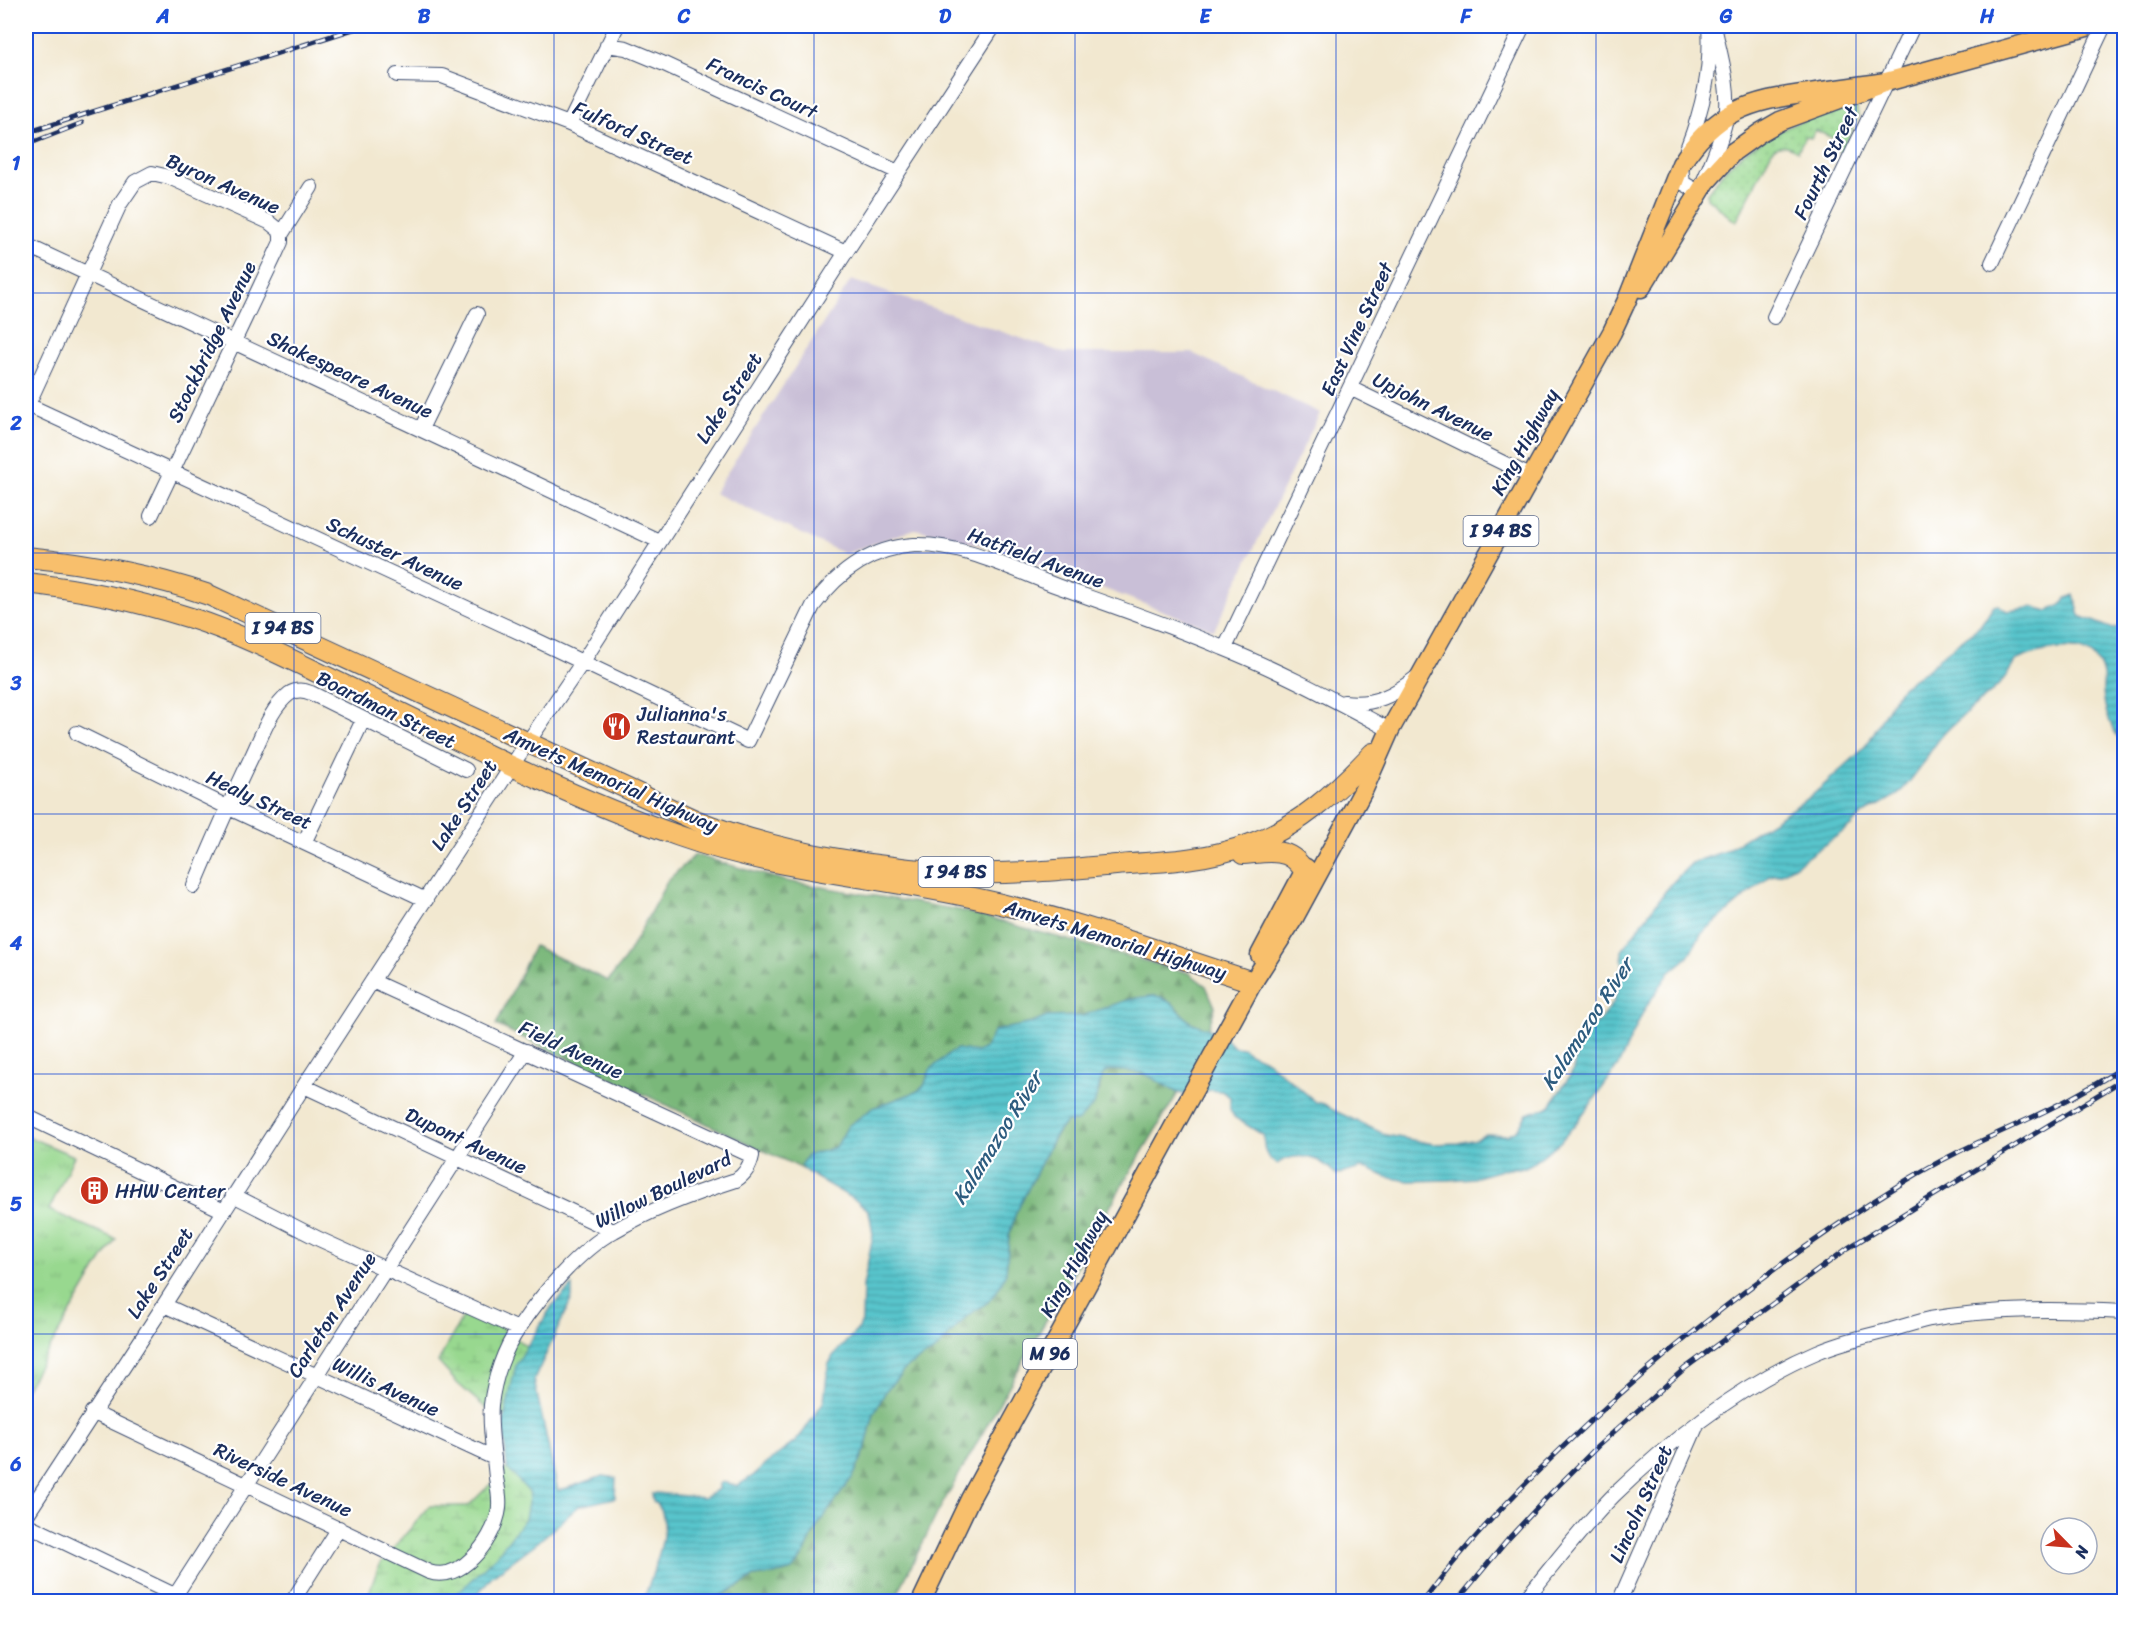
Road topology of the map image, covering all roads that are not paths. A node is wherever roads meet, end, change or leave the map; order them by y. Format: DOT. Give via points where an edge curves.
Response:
graph roads {
  1 [pos="617,26"];
  2 [pos="994,26"];
  3 [pos="1523,26"];
  4 [pos="1709,26"];
  5 [pos="1714,26"];
  6 [pos="1913,26"];
  7 [pos="2090,26"];
  8 [pos="2104,26"];
  9 [pos="607,45"];
  10 [pos="397,75"];
  11 [pos="1886,82"];
  12 [pos="1726,117"];
  13 [pos="569,124"];
  14 [pos="1681,164"];
  15 [pos="898,172"];
  16 [pos="311,187"];
  17 [pos="1699,192"];
  18 [pos="281,235"];
  19 [pos="26,245"];
  20 [pos="846,252"];
  21 [pos="1992,263"];
  22 [pos="88,273"];
  23 [pos="477,314"];
  24 [pos="1774,317"];
  25 [pos="1612,332"];
  26 [pos="232,342"];
  27 [pos="1350,388"];
  28 [pos="26,406"];
  29 [pos="421,429"];
  30 [pos="171,472"];
  31 [pos="1532,477"];
  32 [pos="151,516"];
  33 [pos="659,541"];
  34 [pos="26,557"];
  35 [pos="26,583"];
  36 [pos="1225,648"];
  37 [pos="582,663"];
  38 [pos="1423,672"];
  39 [pos="1335,700"];
  40 [pos="363,720"];
  41 [pos="1390,730"];
  42 [pos="77,733"];
  43 [pos="748,741"];
  44 [pos="1373,753"];
  45 [pos="519,755"];
  46 [pos="466,770"];
  47 [pos="227,807"];
  48 [pos="304,843"];
  49 [pos="1198,858"];
  50 [pos="1308,876"];
  51 [pos="194,885"];
  52 [pos="426,900"];
  53 [pos="372,981"];
  54 [pos="1253,982"];
  55 [pos="526,1051"];
  56 [pos="304,1086"];
  57 [pos="26,1116"];
  58 [pos="752,1156"];
  59 [pos="457,1159"];
  60 [pos="233,1195"];
  61 [pos="224,1211"];
  62 [pos="613,1231"];
  63 [pos="386,1268"];
  64 [pos="164,1305"];
  65 [pos="2124,1312"];
  66 [pos="518,1329"];
  67 [pos="316,1375"];
  68 [pos="92,1412"];
  69 [pos="1698,1422"];
  70 [pos="494,1458"];
  71 [pos="246,1485"];
  72 [pos="26,1516"];
  73 [pos="26,1524"];
  74 [pos="339,1528"];
  75 [pos="458,1569"];
  76 [pos="173,1598"];
  77 [pos="189,1602"];
  78 [pos="292,1602"];
  79 [pos="921,1602"];
  80 [pos="1523,1602"];
  81 [pos="1618,1602"];
  1 -- 9 [label="street"];
  2 -- 15 [label="street, Lake Street"];
  3 -- 27 [label="street, East Vine Street"];
  4 -- 14 [label="street" via="1707,88"];
  5 -- 12 [label="street" via="1725,85"];
  6 -- 11 [label="street, Fourth Street"];
  7 -- 11 [label="main road, King Highway / I 94 BS"];
  8 -- 21 [label="street"];
  9 -- 13 [label="street"];
  9 -- 15 [label="street, Francis Court" via="626,48 662,63"];
  10 -- 13 [label="street, Fulford Street" via="442,76"];
  11 -- 12 [label="main road, King Highway / I 94 BS" via="1771,99"];
  11 -- 17 [label="main road, King Highway / I 94 BS" via="1790,117 1761,132 1733,152"];
  11 -- 24 [label="street, Fourth Street"];
  12 -- 14 [label="main road, King Highway / I 94 BS" via="1701,137"];
  12 -- 17 [label="street"];
  13 -- 20 [label="street, Fulford Street"];
  14 -- 17 [label="street" via="1683,183"];
  14 -- 25 [label="main road, King Highway / I 94 BS"];
  15 -- 20 [label="street, Lake Street"];
  16 -- 18 [label="street, Stockbridge Avenue"];
  17 -- 25 [label="main road, King Highway / I 94 BS"];
  18 -- 22 [label="street, Byron Avenue" via="269,222 231,204 158,173 146,175 126,192"];
  18 -- 26 [label="street, Stockbridge Avenue" via="280,245"];
  19 -- 22 [label="street, Shakespeare Avenue"];
  20 -- 33 [label="street, Lake Street"];
  22 -- 26 [label="street, Shakespeare Avenue"];
  22 -- 28 [label="street"];
  23 -- 29 [label="street"];
  25 -- 31 [label="main road, King Highway / I 94 BS"];
  26 -- 29 [label="street, Shakespeare Avenue"];
  26 -- 30 [label="street, Stockbridge Avenue"];
  27 -- 31 [label="street, Upjohn Avenue"];
  27 -- 36 [label="street, East Vine Street"];
  28 -- 30 [label="street, Schuster Avenue"];
  29 -- 33 [label="street, Shakespeare Avenue"];
  30 -- 32 [label="street, Stockbridge Avenue"];
  30 -- 37 [label="street, Schuster Avenue"];
  31 -- 38 [label="main road, King Highway / I 94 BS"];
  33 -- 37 [label="street, Lake Street"];
  34 -- 45 [label="highway, Amvets Memorial Highway / I 94 BS" via="135,574 209,595"];
  35 -- 45 [label="highway, I 94 BS" via="82,590 218,628 307,668 321,668 363,681"];
  36 -- 39 [label="street, Hatfield Avenue"];
  36 -- 43 [label="street, Hatfield Avenue" via="963,551 904,546 858,562 825,590 813,606"];
  37 -- 43 [label="street, Schuster Avenue"];
  37 -- 45 [label="street, Lake Street"];
  38 -- 39 [label="street" via="1395,693 1378,700"];
  38 -- 41 [label="main road, King Highway / I 94 BS"];
  39 -- 41 [label="street, Hatfield Avenue"];
  40 -- 46 [label="street, Boardman Street"];
  40 -- 47 [label="street, Boardman Street" via="311,693 300,690 289,694 263,732"];
  40 -- 48 [label="street"];
  41 -- 44 [label="main road, King Highway / I 94 BS"];
  41 -- 50 [label="main road, King Highway / I 94 BS" via="1364,789"];
  42 -- 47 [label="street, Healy Street"];
  44 -- 49 [label="highway, Amvets Memorial Highway / I 94 BS" via="1331,796 1295,822 1252,844"];
  44 -- 50 [label="main road, King Highway / I 94 BS"];
  45 -- 49 [label="highway, Amvets Memorial Highway / I 94 BS" via="737,835 866,862 976,873"];
  45 -- 52 [label="street, Lake Street"];
  45 -- 54 [label="highway, Amvets Memorial Highway / I 94 BS" via="609,810 677,835 777,864 983,900 1098,931"];
  47 -- 48 [label="street, Healy Street"];
  47 -- 51 [label="street"];
  48 -- 52 [label="street, Healy Street"];
  49 -- 50 [label="highway, I 94 BS" via="1275,851 1291,855"];
  50 -- 54 [label="main road, King Highway / I 94 BS" via="1294,918"];
  52 -- 53 [label="street, Lake Street"];
  53 -- 55 [label="street, Field Avenue"];
  53 -- 56 [label="street, Lake Street"];
  54 -- 79 [label="main road, King Highway / M 96" via="970,1499"];
  55 -- 58 [label="street, Field Avenue"];
  55 -- 59 [label="street, Carleton Avenue"];
  56 -- 59 [label="street, Dupont Avenue"];
  56 -- 60 [label="street, Lake Street"];
  57 -- 61 [label="street"];
  58 -- 62 [label="street, Willow Boulevard" via="746,1171 736,1180"];
  59 -- 62 [label="street, Dupont Avenue"];
  59 -- 63 [label="street, Carleton Avenue"];
  60 -- 61 [label="street, Lake Street"];
  60 -- 63 [label="street"];
  61 -- 64 [label="street, Lake Street"];
  62 -- 66 [label="street, Willow Boulevard" via="568,1269"];
  63 -- 66 [label="street"];
  63 -- 67 [label="street, Carleton Avenue"];
  64 -- 67 [label="street, Willis Avenue"];
  64 -- 68 [label="street, Lake Street"];
  65 -- 69 [label="street" via="1994,1311 1921,1322 1814,1354 1751,1387"];
  66 -- 70 [label="street, Willow Boulevard" via="493,1394"];
  67 -- 70 [label="street, Willis Avenue"];
  67 -- 71 [label="street, Carleton Avenue"];
  68 -- 71 [label="street, Riverside Avenue"];
  68 -- 72 [label="street, Lake Street"];
  69 -- 80 [label="street" via="1615,1495"];
  69 -- 81 [label="street, Lincoln Street"];
  70 -- 75 [label="street, Willow Boulevard" via="498,1514 484,1544"];
  71 -- 74 [label="street, Riverside Avenue"];
  71 -- 76 [label="street, Carleton Avenue"];
  73 -- 76 [label="street"];
  74 -- 75 [label="street, Riverside Avenue" via="435,1574"];
  74 -- 78 [label="street"];
  76 -- 77 [label="street"];
}
